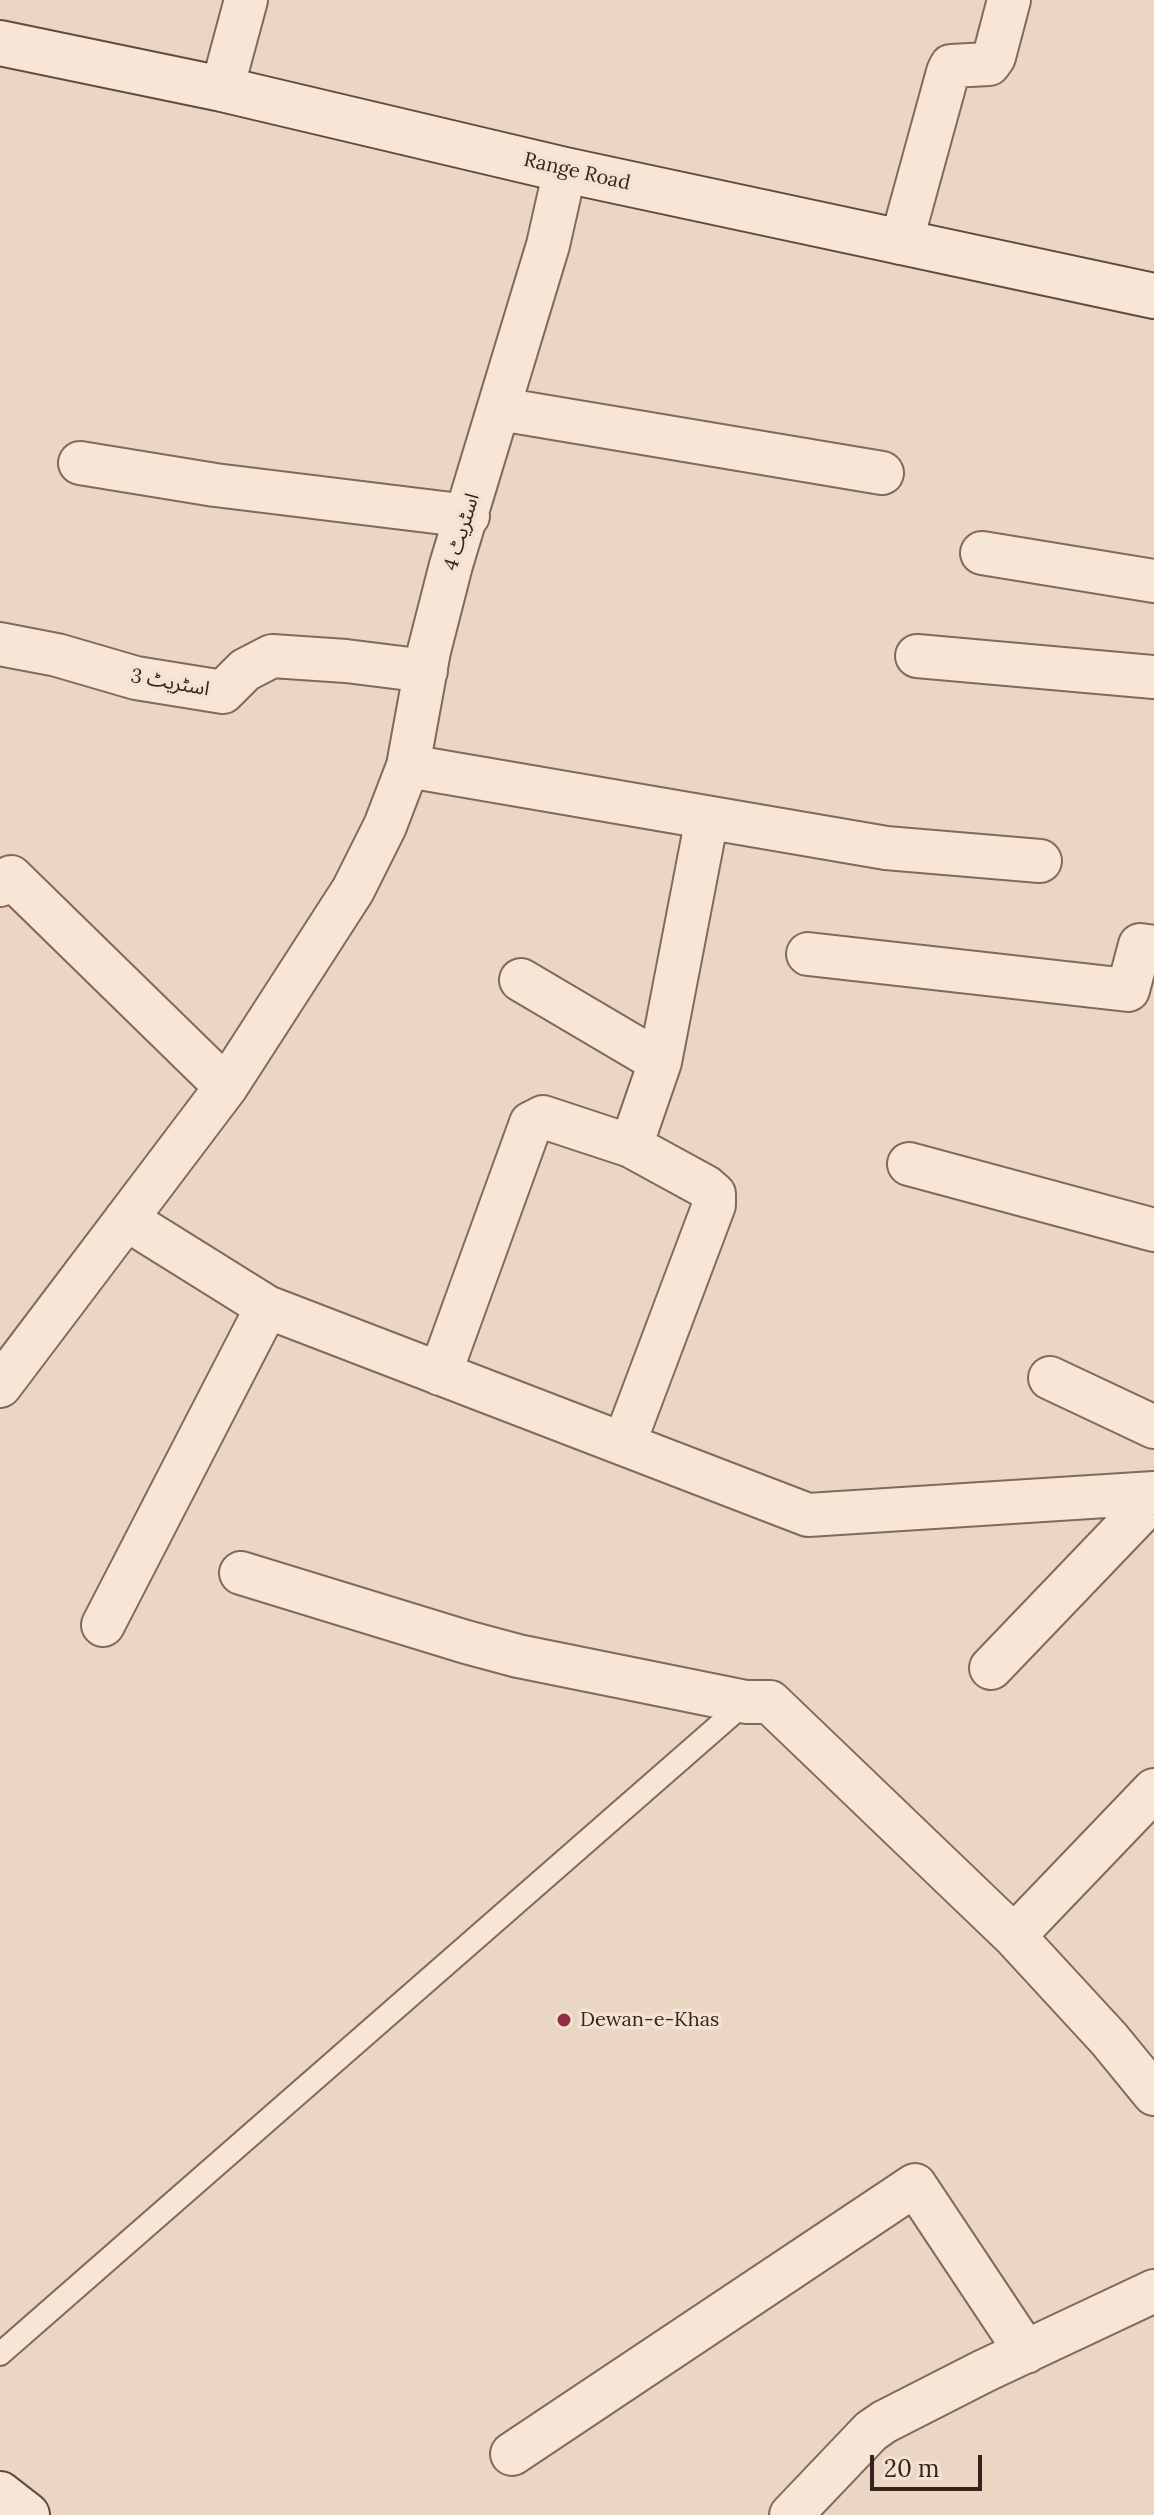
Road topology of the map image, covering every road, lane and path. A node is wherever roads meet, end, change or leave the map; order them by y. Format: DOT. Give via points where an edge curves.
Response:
graph roads {
  1 [pos="246,0"];
  2 [pos="1009,0"];
  3 [pos="0,43"];
  4 [pos="222,89"];
  5 [pos="565,170"];
  6 [pos="901,243"];
  7 [pos="1154,296"];
  8 [pos="500,409"];
  9 [pos="80,463"];
  10 [pos="882,473"];
  11 [pos="468,516"];
  12 [pos="982,553"];
  13 [pos="1154,581"];
  14 [pos="0,644"];
  15 [pos="917,656"];
  16 [pos="426,671"];
  17 [pos="1154,677"];
  18 [pos="408,766"];
  19 [pos="707,818"];
  20 [pos="1040,861"];
  21 [pos="0,885"];
  22 [pos="1154,947"];
  23 [pos="808,954"];
  24 [pos="521,980"];
  25 [pos="660,1062"];
  26 [pos="226,1087"];
  27 [pos="631,1146"];
  28 [pos="909,1164"];
  29 [pos="126,1219"];
  30 [pos="1151,1220"];
  31 [pos="267,1307"];
  32 [pos="440,1374"];
  33 [pos="1050,1378"];
  34 [pos="0,1386"];
  35 [pos="1154,1427"];
  36 [pos="624,1444"];
  37 [pos="1154,1495"];
  38 [pos="241,1573"];
  39 [pos="103,1625"];
  40 [pos="991,1668"];
  41 [pos="746,1702"];
  42 [pos="1154,1790"];
  43 [pos="1014,1936"];
  44 [pos="1151,2084"];
  45 [pos="1154,2291"];
  46 [pos="1026,2352"];
  47 [pos="0,2354"];
  48 [pos="512,2454"];
  49 [pos="0,2494"];
  50 [pos="27,2515"];
  51 [pos="791,2515"];
  1 -- 4 [label="street"];
  2 -- 6 [label="street" via="989,64 951,66 948,72"];
  3 -- 4 [label="main road, Range Road"];
  4 -- 5 [label="main road, Range Road"];
  5 -- 6 [label="main road, Range Road"];
  5 -- 8 [label="street, اسٹریٹ 4"];
  6 -- 7 [label="main road, Range Road"];
  8 -- 10 [label="street"];
  8 -- 11 [label="street, اسٹریٹ 4"];
  9 -- 11 [label="street"];
  11 -- 16 [label="street, اسٹریٹ 4"];
  12 -- 13 [label="street"];
  14 -- 16 [label="street, اسٹریٹ 3" via="136,678 223,692 245,670 272,656"];
  15 -- 17 [label="street"];
  16 -- 18 [label="street, اسٹریٹ 4"];
  18 -- 19 [label="street"];
  18 -- 26 [label="street, اسٹریٹ 4" via="353,890"];
  19 -- 20 [label="street" via="886,848"];
  19 -- 25 [label="street"];
  21 -- 26 [label="street" via="11,877"];
  22 -- 23 [label="street" via="1140,945 1128,990"];
  24 -- 25 [label="street"];
  25 -- 27 [label="street"];
  26 -- 29 [label="street, اسٹریٹ 4"];
  27 -- 32 [label="street" via="543,1117 531,1123"];
  27 -- 36 [label="street" via="706,1187 714,1194 714,1205"];
  28 -- 30 [label="street"];
  29 -- 31 [label="street"];
  29 -- 34 [label="street, اسٹریٹ 4"];
  31 -- 32 [label="street"];
  31 -- 39 [label="street"];
  32 -- 36 [label="street"];
  33 -- 35 [label="street"];
  36 -- 37 [label="street" via="808,1515"];
  37 -- 40 [label="street"];
  38 -- 41 [label="street" via="505,1653"];
  41 -- 43 [label="street" via="770,1702"];
  41 -- 47 [label="lane"];
  42 -- 43 [label="street"];
  43 -- 44 [label="street"];
  45 -- 46 [label="street"];
  46 -- 48 [label="street" via="915,2185"];
  46 -- 51 [label="street" via="871,2431"];
  49 -- 50 [label="main road"];
}
